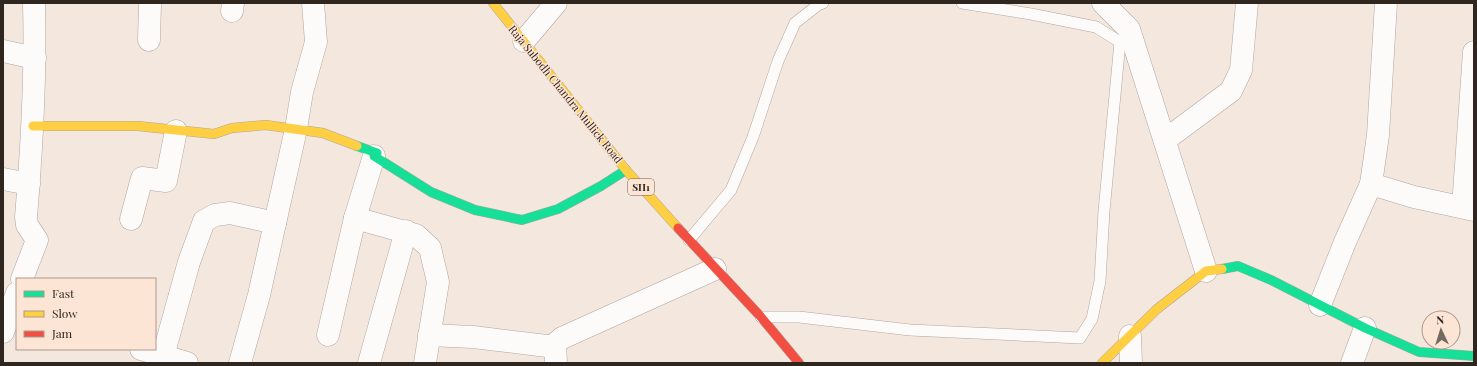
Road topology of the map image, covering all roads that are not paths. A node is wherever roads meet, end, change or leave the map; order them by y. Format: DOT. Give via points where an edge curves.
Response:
graph roads {
  1 [pos="34,3"];
  2 [pos="150,3"];
  3 [pos="314,3"];
  4 [pos="493,3"];
  5 [pos="556,3"];
  6 [pos="824,3"];
  7 [pos="962,3"];
  8 [pos="1103,3"];
  9 [pos="1247,3"];
  10 [pos="1386,3"];
  11 [pos="149,40"];
  12 [pos="524,41"];
  13 [pos="3,51"];
  14 [pos="1474,52"];
  15 [pos="35,58"];
  16 [pos="33,126"];
  17 [pos="296,129"];
  18 [pos="176,131"];
  19 [pos="1165,140"];
  20 [pos="374,156"];
  21 [pos="626,170"];
  22 [pos="3,179"];
  23 [pos="29,184"];
  24 [pos="1371,184"];
  25 [pos="1469,208"];
  26 [pos="355,218"];
  27 [pos="131,219"];
  28 [pos="275,223"];
  29 [pos="406,231"];
  30 [pos="689,240"];
  31 [pos="714,269"];
  32 [pos="1206,271"];
  33 [pos="22,278"];
  34 [pos="15,305"];
  35 [pos="1320,305"];
  36 [pos="761,317"];
  37 [pos="1365,328"];
  38 [pos="3,332"];
  39 [pos="328,335"];
  40 [pos="429,335"];
  41 [pos="1130,336"];
  42 [pos="144,350"];
  43 [pos="555,355"];
  44 [pos="163,356"];
  45 [pos="1474,356"];
  46 [pos="1418,358"];
  47 [pos="186,363"];
  48 [pos="240,363"];
  49 [pos="369,363"];
  50 [pos="425,363"];
  51 [pos="799,363"];
  52 [pos="1102,363"];
  53 [pos="1131,363"];
  54 [pos="1352,363"];
  1 -- 15 [label="street"];
  2 -- 11 [label="street"];
  3 -- 17 [label="street" via="316,42 302,92"];
  4 -- 12 [label="street, Raja Subodh Chandra Mullick Road / SH1"];
  5 -- 12 [label="street"];
  6 -- 30 [label="lane" via="795,23 778,61 753,137 731,190"];
  7 -- 36 [label="lane" via="1096,27 1120,42 1100,281 1092,319 1080,338 910,330 799,317"];
  8 -- 19 [label="street" via="1130,29"];
  9 -- 19 [label="street" via="1241,70 1232,91"];
  10 -- 24 [label="street" via="1378,135"];
  12 -- 21 [label="street, Raja Subodh Chandra Mullick Road / SH1"];
  13 -- 15 [label="street"];
  14 -- 25 [label="street"];
  15 -- 16 [label="street"];
  16 -- 18 [label="street" via="138,126"];
  16 -- 23 [label="street"];
  17 -- 18 [label="street" via="266,125 232,128 214,134"];
  17 -- 20 [label="street" via="323,133 377,153"];
  17 -- 28 [label="street"];
  18 -- 27 [label="street" via="166,182 142,178"];
  19 -- 32 [label="street"];
  20 -- 21 [label="street" via="431,192 475,210 522,220 558,209"];
  20 -- 26 [label="street"];
  21 -- 30 [label="street, Raja Subodh Chandra Mullick Road / SH1"];
  22 -- 23 [label="street"];
  23 -- 33 [label="street" via="27,225 37,240"];
  24 -- 25 [label="street" via="1414,197"];
  24 -- 35 [label="street"];
  26 -- 29 [label="street"];
  26 -- 39 [label="street"];
  28 -- 44 [label="street" via="230,213 215,215 204,221 189,262"];
  28 -- 48 [label="street"];
  29 -- 40 [label="street" via="416,235 430,248 437,275"];
  29 -- 49 [label="street"];
  30 -- 31 [label="street, Raja Subodh Chandra Mullick Road / SH1"];
  31 -- 36 [label="street, Raja Subodh Chandra Mullick Road / SH1"];
  31 -- 43 [label="street" via="562,338 555,344"];
  32 -- 35 [label="street" via="1238,266"];
  32 -- 41 [label="street" via="1158,309"];
  34 -- 38 [label="street"];
  35 -- 37 [label="street"];
  36 -- 51 [label="street, Raja Subodh Chandra Mullick Road / SH1"];
  37 -- 46 [label="street"];
  37 -- 54 [label="street"];
  40 -- 43 [label="street" via="473,337"];
  40 -- 50 [label="street"];
  41 -- 52 [label="street"];
  41 -- 53 [label="street"];
  42 -- 44 [label="street"];
  44 -- 47 [label="street"];
  45 -- 46 [label="street"];
}
